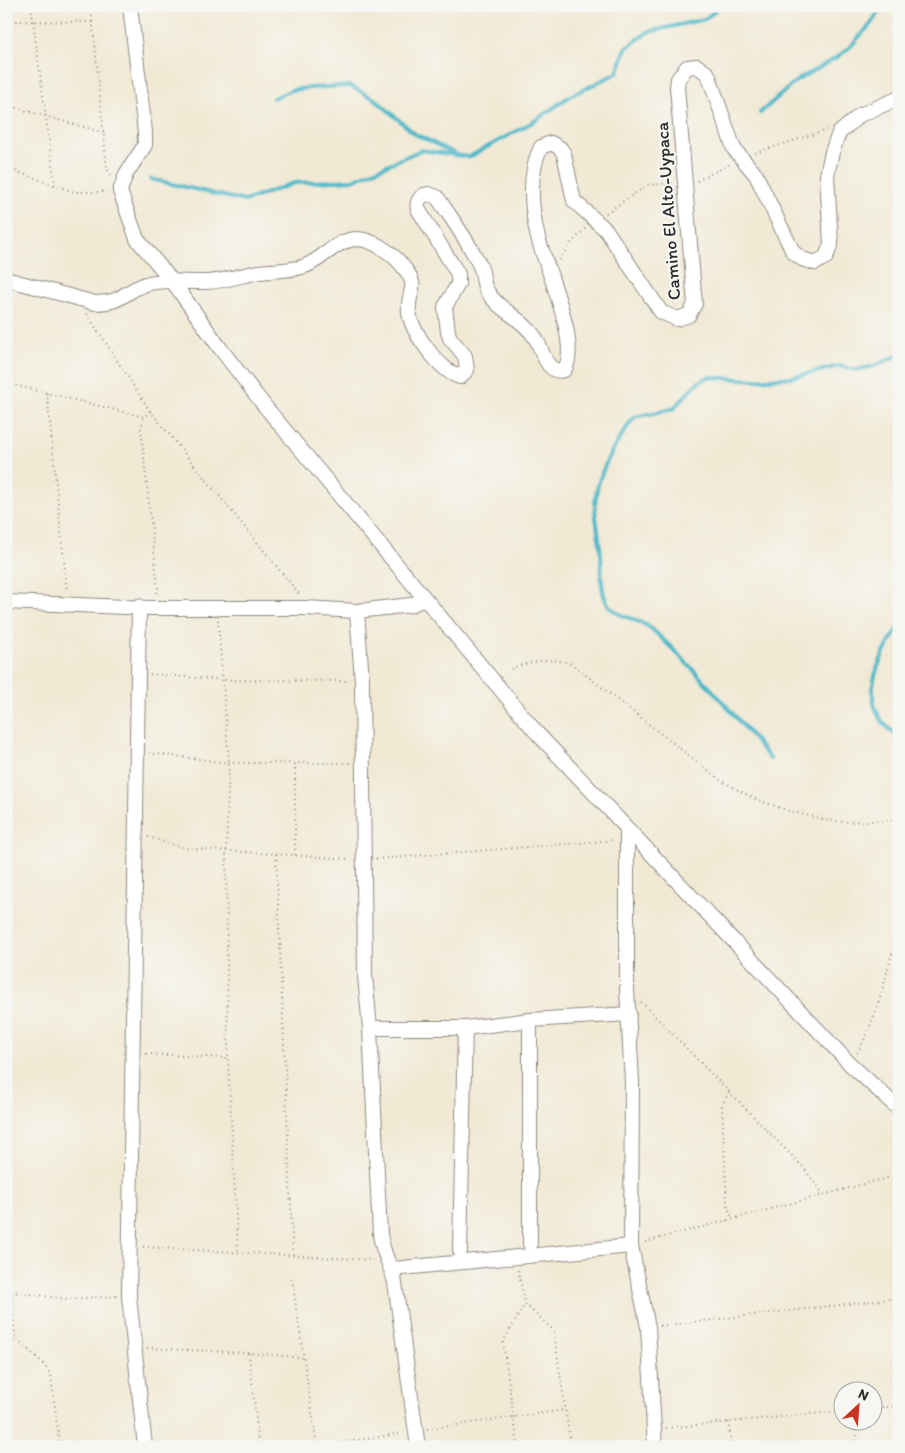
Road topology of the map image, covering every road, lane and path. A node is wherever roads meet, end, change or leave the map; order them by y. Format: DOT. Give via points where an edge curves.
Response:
graph roads {
  1 [pos="32,6"];
  2 [pos="91,6"];
  3 [pos="130,6"];
  4 [pos="6,19"];
  5 [pos="34,21"];
  6 [pos="93,22"];
  7 [pos="899,98"];
  8 [pos="6,104"];
  9 [pos="46,116"];
  10 [pos="105,133"];
  11 [pos="6,168"];
  12 [pos="56,186"];
  13 [pos="120,192"];
  14 [pos="6,279"];
  15 [pos="173,282"];
  16 [pos="84,300"];
  17 [pos="6,383"];
  18 [pos="46,393"];
  19 [pos="150,411"];
  20 [pos="144,417"];
  21 [pos="424,599"];
  22 [pos="6,602"];
  23 [pos="68,603"];
  24 [pos="144,607"];
  25 [pos="217,608"];
  26 [pos="305,608"];
  27 [pos="358,611"];
  28 [pos="511,669"];
  29 [pos="138,673"];
  30 [pos="224,680"];
  31 [pos="362,681"];
  32 [pos="137,752"];
  33 [pos="229,762"];
  34 [pos="295,763"];
  35 [pos="362,763"];
  36 [pos="899,820"];
  37 [pos="136,833"];
  38 [pos="627,836"];
  39 [pos="226,851"];
  40 [pos="276,854"];
  41 [pos="295,855"];
  42 [pos="362,860"];
  43 [pos="899,927"];
  44 [pos="627,989"];
  45 [pos="628,1014"];
  46 [pos="530,1020"];
  47 [pos="370,1028"];
  48 [pos="465,1028"];
  49 [pos="132,1053"];
  50 [pos="228,1058"];
  51 [pos="850,1064"];
  52 [pos="729,1092"];
  53 [pos="899,1109"];
  54 [pos="899,1178"];
  55 [pos="823,1194"];
  56 [pos="732,1219"];
  57 [pos="530,1244"];
  58 [pos="130,1246"];
  59 [pos="630,1246"];
  60 [pos="460,1251"];
  61 [pos="238,1254"];
  62 [pos="293,1257"];
  63 [pos="515,1258"];
  64 [pos="389,1263"];
  65 [pos="292,1279"];
  66 [pos="6,1292"];
  67 [pos="11,1292"];
  68 [pos="129,1296"];
  69 [pos="899,1298"];
  70 [pos="525,1304"];
  71 [pos="648,1327"];
  72 [pos="15,1338"];
  73 [pos="134,1348"];
  74 [pos="249,1353"];
  75 [pos="6,1355"];
  76 [pos="304,1358"];
  77 [pos="899,1406"];
  78 [pos="882,1407"];
  79 [pos="565,1410"];
  80 [pos="832,1412"];
  81 [pos="514,1417"];
  82 [pos="728,1422"];
  83 [pos="653,1429"];
  84 [pos="856,1430"];
  85 [pos="416,1431"];
  86 [pos="317,1446"];
  87 [pos="60,1447"];
  88 [pos="145,1447"];
  89 [pos="259,1447"];
  90 [pos="314,1447"];
  91 [pos="418,1447"];
  92 [pos="518,1447"];
  93 [pos="571,1447"];
  94 [pos="655,1447"];
  95 [pos="732,1447"];
  96 [pos="858,1447"];
  1 -- 5 [label="path"];
  2 -- 6 [label="path"];
  3 -- 13 [label="street" via="146,132 145,145 126,174"];
  4 -- 5 [label="path"];
  5 -- 6 [label="path"];
  5 -- 9 [label="path"];
  6 -- 10 [label="path"];
  7 -- 15 [label="street, Camino El Alto-Uypaca" via="860,116 839,133 827,175 831,244 826,257 815,263 802,259 790,247 756,175 734,149 708,74 698,66 687,67 678,79 677,87 695,304 689,315 676,319 661,312 611,235 574,201 560,148 551,144 541,147 534,162 534,216 567,335 569,361 561,371 552,369 548,364 530,330 491,297 471,250 432,195 422,196 417,205 458,274 458,284 445,307 450,338 467,360 467,370 460,377 444,369 413,328 408,309 414,288 412,278 391,254 359,239 344,241 304,266 208,282"];
  8 -- 9 [label="path"];
  9 -- 10 [label="path"];
  9 -- 12 [label="path"];
  10 -- 13 [label="path" via="108,169"];
  11 -- 12 [label="path"];
  12 -- 13 [label="path" via="74,192"];
  13 -- 15 [label="street" via="137,239"];
  14 -- 16 [label="street, Camino El Alto-Uypaca"];
  15 -- 16 [label="street, Camino El Alto-Uypaca" via="144,285 118,301 94,303"];
  15 -- 21 [label="street" via="263,404"];
  16 -- 19 [label="path" via="91,323"];
  17 -- 18 [label="path"];
  18 -- 20 [label="path"];
  18 -- 23 [label="path"];
  19 -- 20 [label="path"];
  19 -- 26 [label="path" via="302,597"];
  20 -- 24 [label="path" via="141,429 158,588"];
  21 -- 27 [label="street" via="411,605"];
  21 -- 38 [label="street"];
  22 -- 23 [label="street"];
  23 -- 24 [label="street"];
  24 -- 25 [label="street"];
  24 -- 29 [label="street"];
  25 -- 26 [label="street"];
  25 -- 30 [label="path"];
  26 -- 27 [label="street"];
  27 -- 31 [label="street"];
  28 -- 36 [label="path" via="523,664 556,660 572,664 720,780 771,805 807,816 844,822"];
  29 -- 30 [label="path"];
  29 -- 32 [label="street"];
  30 -- 31 [label="path"];
  30 -- 33 [label="path"];
  31 -- 35 [label="street"];
  32 -- 33 [label="path"];
  32 -- 37 [label="street"];
  33 -- 34 [label="path"];
  33 -- 39 [label="path"];
  34 -- 35 [label="path"];
  34 -- 41 [label="path"];
  35 -- 42 [label="street"];
  37 -- 39 [label="path" via="184,848"];
  37 -- 49 [label="street"];
  38 -- 42 [label="path"];
  38 -- 44 [label="street"];
  38 -- 51 [label="street"];
  39 -- 40 [label="path"];
  39 -- 50 [label="path"];
  40 -- 41 [label="path"];
  40 -- 62 [label="path"];
  41 -- 42 [label="path"];
  42 -- 47 [label="street" via="365,976"];
  43 -- 51 [label="path" via="872,1022"];
  44 -- 45 [label="street"];
  44 -- 52 [label="path"];
  45 -- 46 [label="street"];
  45 -- 59 [label="street" via="632,1093"];
  46 -- 48 [label="street"];
  46 -- 57 [label="street"];
  47 -- 48 [label="street"];
  47 -- 64 [label="street" via="380,1234"];
  48 -- 60 [label="street"];
  49 -- 50 [label="path"];
  49 -- 58 [label="street"];
  50 -- 61 [label="path"];
  51 -- 53 [label="street"];
  52 -- 55 [label="path" via="803,1166"];
  52 -- 56 [label="path" via="722,1106 727,1203"];
  54 -- 55 [label="path"];
  55 -- 56 [label="path"];
  56 -- 59 [label="path"];
  58 -- 61 [label="path"];
  58 -- 68 [label="street"];
  59 -- 63 [label="street"];
  59 -- 71 [label="street"];
  61 -- 62 [label="path"];
  62 -- 64 [label="path"];
  63 -- 64 [label="street"];
  63 -- 70 [label="path"];
  64 -- 85 [label="street"];
  65 -- 76 [label="path"];
  66 -- 67 [label="path"];
  67 -- 68 [label="path" via="68,1299"];
  67 -- 72 [label="path"];
  68 -- 73 [label="street"];
  69 -- 71 [label="path"];
  70 -- 79 [label="path" via="554,1333"];
  70 -- 81 [label="path" via="502,1342"];
  71 -- 83 [label="street"];
  72 -- 75 [label="path"];
  72 -- 87 [label="path" via="42,1362 51,1375"];
  73 -- 74 [label="path"];
  73 -- 88 [label="street"];
  74 -- 76 [label="path"];
  74 -- 89 [label="path"];
  76 -- 86 [label="path"];
  77 -- 78 [label="path"];
  79 -- 81 [label="path"];
  79 -- 93 [label="path"];
  80 -- 82 [label="path"];
  81 -- 85 [label="path"];
  81 -- 92 [label="path"];
  82 -- 83 [label="path"];
  82 -- 95 [label="path"];
  83 -- 94 [label="street"];
  84 -- 96 [label="path"];
  85 -- 86 [label="path"];
  85 -- 91 [label="street"];
  86 -- 90 [label="path"];
}
